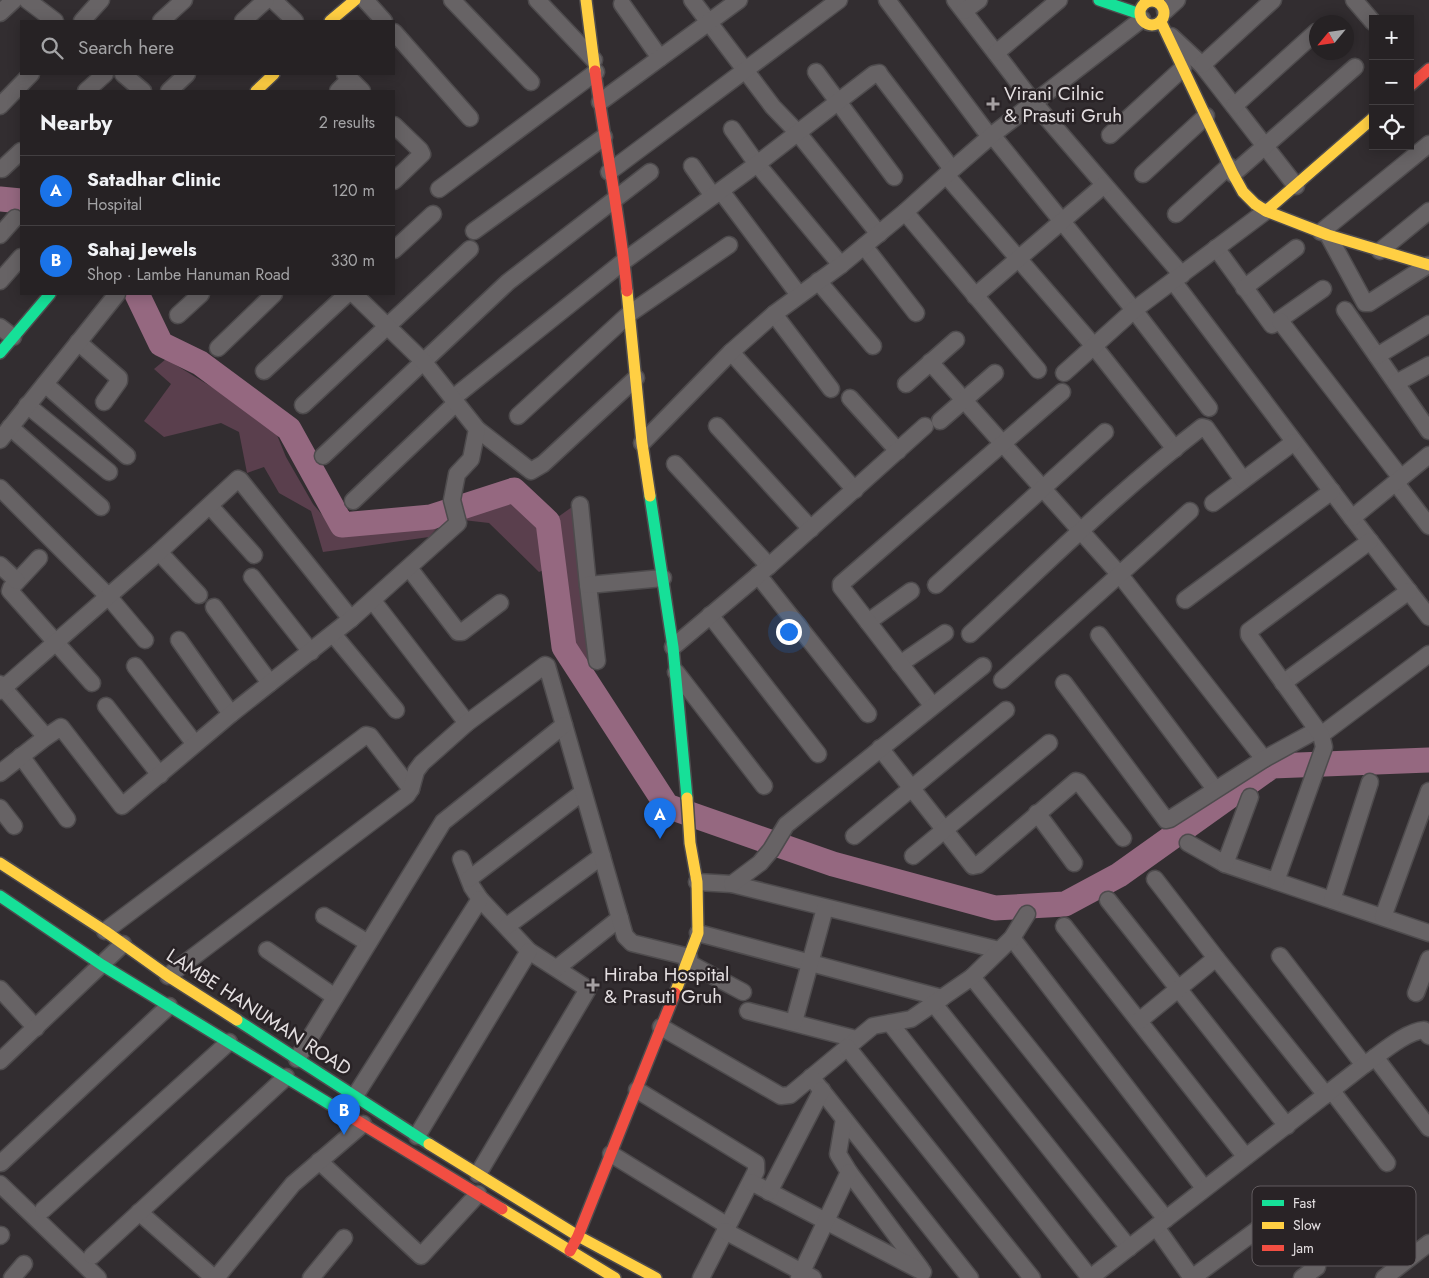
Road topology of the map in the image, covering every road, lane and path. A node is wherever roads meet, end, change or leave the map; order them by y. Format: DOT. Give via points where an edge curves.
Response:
graph roads {
  1 [pos="14,0"];
  2 [pos="27,0"];
  3 [pos="101,0"];
  4 [pos="184,0"];
  5 [pos="266,0"];
  6 [pos="273,0"];
  7 [pos="355,0"];
  8 [pos="365,0"];
  9 [pos="452,0"];
  10 [pos="536,0"];
  11 [pos="586,0"];
  12 [pos="692,0"];
  13 [pos="739,0"];
  14 [pos="839,0"];
  15 [pos="979,0"];
  16 [pos="1059,0"];
  17 [pos="1099,0"];
  18 [pos="1177,0"];
  19 [pos="1273,0"];
  20 [pos="1354,0"];
  21 [pos="891,1"];
  22 [pos="622,4"];
  23 [pos="960,6"];
  24 [pos="1151,11"];
  25 [pos="0,13"];
  26 [pos="1369,17"];
  27 [pos="54,20"];
  28 [pos="83,20"];
  29 [pos="162,20"];
  30 [pos="244,20"];
  31 [pos="294,20"];
  32 [pos="331,20"];
  33 [pos="383,20"];
  34 [pos="709,22"];
  35 [pos="395,33"];
  36 [pos="1309,38"];
  37 [pos="996,53"];
  38 [pos="660,58"];
  39 [pos="1202,65"];
  40 [pos="596,66"];
  41 [pos="1355,67"];
  42 [pos="1184,68"];
  43 [pos="744,70"];
  44 [pos="816,72"];
  45 [pos="30,75"];
  46 [pos="104,75"];
  47 [pos="123,75"];
  48 [pos="186,75"];
  49 [pos="273,75"];
  50 [pos="352,81"];
  51 [pos="532,82"];
  52 [pos="87,90"];
  53 [pos="142,90"];
  54 [pos="169,90"];
  55 [pos="257,90"];
  56 [pos="339,90"];
  57 [pos="600,102"];
  58 [pos="838,103"];
  59 [pos="1034,104"];
  60 [pos="0,106"];
  61 [pos="1234,106"];
  62 [pos="1206,116"];
  63 [pos="470,118"];
  64 [pos="1369,122"];
  65 [pos="395,126"];
  66 [pos="732,129"];
  67 [pos="798,133"];
  68 [pos="1110,135"];
  69 [pos="991,136"];
  70 [pos="604,138"];
  71 [pos="1429,144"];
  72 [pos="1264,146"];
  73 [pos="20,152"];
  74 [pos="757,164"];
  75 [pos="692,166"];
  76 [pos="2,169"];
  77 [pos="1231,170"];
  78 [pos="609,172"];
  79 [pos="650,172"];
  80 [pos="949,172"];
  81 [pos="1143,174"];
  82 [pos="894,177"];
  83 [pos="395,180"];
  84 [pos="1104,185"];
  85 [pos="1296,186"];
  86 [pos="439,189"];
  87 [pos="717,193"];
  88 [pos="613,200"];
  89 [pos="1266,211"];
  90 [pos="1429,211"];
  91 [pos="905,212"];
  92 [pos="433,214"];
  93 [pos="1176,214"];
  94 [pos="15,218"];
  95 [pos="1062,221"];
  96 [pos="474,231"];
  97 [pos="1324,233"];
  98 [pos="879,234"];
  99 [pos="0,235"];
  100 [pos="729,245"];
  101 [pos="864,246"];
  102 [pos="470,248"];
  103 [pos="1216,248"];
  104 [pos="1296,248"];
  105 [pos="395,249"];
  106 [pos="1380,250"];
  107 [pos="20,258"];
  108 [pos="1019,258"];
  109 [pos="624,261"];
  110 [pos="840,265"];
  111 [pos="1429,265"];
  112 [pos="1177,278"];
  113 [pos="0,281"];
  114 [pos="818,281"];
  115 [pos="1244,288"];
  116 [pos="1323,289"];
  117 [pos="49,295"];
  118 [pos="116,295"];
  119 [pos="199,295"];
  120 [pos="273,295"];
  121 [pos="346,295"];
  122 [pos="355,295"];
  123 [pos="799,295"];
  124 [pos="975,296"];
  125 [pos="1134,310"];
  126 [pos="1345,310"];
  127 [pos="629,314"];
  128 [pos="774,314"];
  129 [pos="916,314"];
  130 [pos="178,315"];
  131 [pos="1280,321"];
  132 [pos="1429,324"];
  133 [pos="0,327"];
  134 [pos="388,327"];
  135 [pos="13,337"];
  136 [pos="956,340"];
  137 [pos="78,342"];
  138 [pos="1093,345"];
  139 [pos="873,346"];
  140 [pos="218,348"];
  141 [pos="731,352"];
  142 [pos="0,353"];
  143 [pos="1377,356"];
  144 [pos="423,361"];
  145 [pos="930,362"];
  146 [pos="1429,366"];
  147 [pos="1038,370"];
  148 [pos="264,371"];
  149 [pos="995,373"];
  150 [pos="1064,373"];
  151 [pos="636,378"];
  152 [pos="1396,383"];
  153 [pos="45,384"];
  154 [pos="906,384"];
  155 [pos="830,389"];
  156 [pos="1062,392"];
  157 [pos="850,398"];
  158 [pos="965,400"];
  159 [pos="454,401"];
  160 [pos="104,402"];
  161 [pos="28,405"];
  162 [pos="303,405"];
  163 [pos="1209,408"];
  164 [pos="518,416"];
  165 [pos="717,426"];
  166 [pos="477,429"];
  167 [pos="1429,431"];
  168 [pos="1105,432"];
  169 [pos="5,433"];
  170 [pos="1294,442"];
  171 [pos="642,443"];
  172 [pos="1002,444"];
  173 [pos="1175,448"];
  174 [pos="898,451"];
  175 [pos="1429,455"];
  176 [pos="127,456"];
  177 [pos="323,456"];
  178 [pos="675,464"];
  179 [pos="109,472"];
  180 [pos="1243,480"];
  181 [pos="1398,480"];
  182 [pos="0,488"];
  183 [pos="1044,488"];
  184 [pos="855,490"];
  185 [pos="1332,491"];
  186 [pos="353,500"];
  187 [pos="1213,503"];
  188 [pos="580,505"];
  189 [pos="210,506"];
  190 [pos="101,507"];
  191 [pos="1190,511"];
  192 [pos="1352,518"];
  193 [pos="1429,526"];
  194 [pos="811,530"];
  195 [pos="1082,531"];
  196 [pos="1370,541"];
  197 [pos="159,552"];
  198 [pos="254,555"];
  199 [pos="39,558"];
  200 [pos="0,565"];
  201 [pos="408,568"];
  202 [pos="764,570"];
  203 [pos="1120,574"];
  204 [pos="252,577"];
  205 [pos="663,578"];
  206 [pos="17,581"];
  207 [pos="588,585"];
  208 [pos="936,585"];
  209 [pos="910,591"];
  210 [pos="1409,591"];
  211 [pos="199,595"];
  212 [pos="108,596"];
  213 [pos="1185,600"];
  214 [pos="372,601"];
  215 [pos="500,603"];
  216 [pos="214,608"];
  217 [pos="710,615"];
  218 [pos="1429,616"];
  219 [pos="351,619"];
  220 [pos="868,622"];
  221 [pos="946,633"];
  222 [pos="333,634"];
  223 [pos="970,634"];
  224 [pos="1099,636"];
  225 [pos="145,640"];
  226 [pos="178,640"];
  227 [pos="57,642"];
  228 [pos="674,647"];
  229 [pos="311,652"];
  230 [pos="1429,654"];
  231 [pos="598,661"];
  232 [pos="900,664"];
  233 [pos="135,666"];
  234 [pos="983,666"];
  235 [pos="676,672"];
  236 [pos="1002,680"];
  237 [pos="92,683"];
  238 [pos="1064,683"];
  239 [pos="1283,683"];
  240 [pos="270,684"];
  241 [pos="1,688"];
  242 [pos="932,705"];
  243 [pos="106,706"];
  244 [pos="396,710"];
  245 [pos="1006,710"];
  246 [pos="231,714"];
  247 [pos="868,714"];
  248 [pos="467,723"];
  249 [pos="564,725"];
  250 [pos="1319,733"];
  251 [pos="46,737"];
  252 [pos="1049,743"];
  253 [pos="195,744"];
  254 [pos="880,748"];
  255 [pos="818,754"];
  256 [pos="21,756"];
  257 [pos="1264,759"];
  258 [pos="0,774"];
  259 [pos="160,775"];
  260 [pos="1370,782"];
  261 [pos="764,786"];
  262 [pos="912,788"];
  263 [pos="411,789"];
  264 [pos="1215,789"];
  265 [pos="1429,791"];
  266 [pos="583,792"];
  267 [pos="1250,797"];
  268 [pos="0,808"];
  269 [pos="1037,813"];
  270 [pos="67,818"];
  271 [pos="14,826"];
  272 [pos="945,830"];
  273 [pos="854,836"];
  274 [pos="1124,838"];
  275 [pos="1188,842"];
  276 [pos="602,856"];
  277 [pos="913,856"];
  278 [pos="461,859"];
  279 [pos="0,863"];
  280 [pos="1074,863"];
  281 [pos="1225,864"];
  282 [pos="469,879"];
  283 [pos="1155,879"];
  284 [pos="1276,881"];
  285 [pos="697,882"];
  286 [pos="732,884"];
  287 [pos="0,896"];
  288 [pos="480,899"];
  289 [pos="1108,900"];
  290 [pos="1332,900"];
  291 [pos="825,908"];
  292 [pos="1027,914"];
  293 [pos="324,916"];
  294 [pos="1383,917"];
  295 [pos="620,918"];
  296 [pos="507,926"];
  297 [pos="1064,926"];
  298 [pos="105,930"];
  299 [pos="698,933"];
  300 [pos="1429,933"];
  301 [pos="1012,938"];
  302 [pos="368,943"];
  303 [pos="123,944"];
  304 [pos="267,950"];
  305 [pos="999,950"];
  306 [pos="529,951"];
  307 [pos="1280,956"];
  308 [pos="1216,958"];
  309 [pos="688,959"];
  310 [pos="1429,959"];
  311 [pos="811,963"];
  312 [pos="102,965"];
  313 [pos="557,968"];
  314 [pos="168,976"];
  315 [pos="972,976"];
  316 [pos="0,989"];
  317 [pos="1178,989"];
  318 [pos="743,992"];
  319 [pos="1416,994"];
  320 [pos="335,997"];
  321 [pos="938,1001"];
  322 [pos="169,1006"];
  323 [pos="748,1011"];
  324 [pos="1139,1021"];
  325 [pos="794,1022"];
  326 [pos="890,1023"];
  327 [pos="661,1027"];
  328 [pos="36,1028"];
  329 [pos="1429,1036"];
  330 [pos="229,1042"];
  331 [pos="851,1043"];
  332 [pos="297,1060"];
  333 [pos="0,1061"];
  334 [pos="1370,1061"];
  335 [pos="286,1077"];
  336 [pos="817,1084"];
  337 [pos="637,1090"];
  338 [pos="1329,1093"];
  339 [pos="355,1096"];
  340 [pos="844,1119"];
  341 [pos="363,1124"];
  342 [pos="1287,1126"];
  343 [pos="1429,1128"];
  344 [pos="417,1136"];
  345 [pos="611,1154"];
  346 [pos="1245,1156"];
  347 [pos="319,1161"];
  348 [pos="1,1163"];
  349 [pos="1387,1163"];
  350 [pos="849,1172"];
  351 [pos="478,1174"];
  352 [pos="751,1182"];
  353 [pos="0,1184"];
  354 [pos="1204,1188"];
  355 [pos="768,1192"];
  356 [pos="478,1194"];
  357 [pos="43,1210"];
  358 [pos="139,1212"];
  359 [pos="827,1222"];
  360 [pos="1161,1223"];
  361 [pos="726,1229"];
  362 [pos="1252,1234"];
  363 [pos="578,1236"];
  364 [pos="344,1238"];
  365 [pos="1429,1243"];
  366 [pos="1129,1248"];
  367 [pos="570,1251"];
  368 [pos="1416,1253"];
  369 [pos="92,1256"];
  370 [pos="24,1264"];
  371 [pos="1399,1266"];
  372 [pos="1317,1267"];
  373 [pos="924,1275"];
  374 [pos="805,1276"];
  375 [pos="95,1277"];
  376 [pos="12,1278"];
  377 [pos="215,1278"];
  378 [pos="311,1278"];
  379 [pos="615,1278"];
  380 [pos="656,1278"];
  381 [pos="701,1278"];
  382 [pos="970,1278"];
  383 [pos="1032,1278"];
  384 [pos="1090,1278"];
  385 [pos="1192,1278"];
  386 [pos="1302,1278"];
  387 [pos="1384,1278"];
  1 -- 25 [label="street"];
  2 -- 27 [label="street"];
  3 -- 28 [label="street"];
  4 -- 29 [label="street"];
  5 -- 30 [label="street"];
  6 -- 31 [label="street"];
  7 -- 32 [label="street"];
  8 -- 33 [label="street"];
  9 -- 51 [label="street"];
  10 -- 40 [label="street"];
  11 -- 40 [label="street"];
  12 -- 34 [label="street"];
  13 -- 34 [label="street"];
  14 -- 43 [label="street"];
  15 -- 23 [label="street"];
  16 -- 37 [label="street"];
  17 -- 24 [label="street"];
  18 -- 24 [label="street"];
  19 -- 39 [label="street"];
  20 -- 26 [label="street"];
  21 -- 69 [label="street"];
  22 -- 38 [label="street"];
  23 -- 37 [label="street"];
  24 -- 39 [label="street"];
  24 -- 42 [label="street"];
  24 -- 59 [label="street"];
  34 -- 38 [label="street"];
  34 -- 43 [label="street"];
  35 -- 63 [label="street"];
  36 -- 61 [label="street"];
  37 -- 59 [label="street"];
  38 -- 57 [label="street"];
  39 -- 61 [label="street"];
  40 -- 57 [label="street"];
  40 -- 86 [label="street"];
  41 -- 72 [label="street"];
  42 -- 62 [label="street"];
  42 -- 68 [label="street"];
  43 -- 67 [label="street"];
  43 -- 78 [label="street"];
  44 -- 58 [label="street"];
  45 -- 60 [label="street"];
  46 -- 52 [label="street"];
  47 -- 53 [label="street"];
  48 -- 54 [label="street"];
  49 -- 55 [label="street"];
  50 -- 56 [label="street"];
  57 -- 70 [label="street"];
  58 -- 67 [label="street"];
  58 -- 80 [label="street" via="878,73"];
  58 -- 82 [label="street"];
  59 -- 69 [label="street"];
  59 -- 84 [label="street"];
  61 -- 72 [label="street"];
  62 -- 77 [label="street"];
  62 -- 81 [label="street"];
  64 -- 85 [label="street"];
  65 -- 83 [label="street" via="422,154"];
  66 -- 74 [label="street"];
  67 -- 74 [label="street"];
  67 -- 98 [label="street"];
  69 -- 80 [label="street"];
  69 -- 95 [label="street"];
  70 -- 78 [label="street"];
  70 -- 96 [label="street"];
  71 -- 97 [label="street"];
  72 -- 77 [label="street"];
  72 -- 85 [label="street"];
  73 -- 76 [label="street"];
  74 -- 87 [label="street"];
  74 -- 110 [label="street"];
  75 -- 87 [label="street"];
  77 -- 89 [label="street" via="1243,192"];
  77 -- 93 [label="street"];
  78 -- 88 [label="street"];
  79 -- 88 [label="street"];
  80 -- 91 [label="street"];
  80 -- 108 [label="street"];
  84 -- 95 [label="street"];
  84 -- 112 [label="street"];
  85 -- 89 [label="street"];
  87 -- 109 [label="street"];
  87 -- 123 [label="street"];
  88 -- 109 [label="street"];
  88 -- 144 [label="street" via="521,270"];
  89 -- 97 [label="street"];
  89 -- 103 [label="street"];
  90 -- 106 [label="street"];
  91 -- 98 [label="street"];
  91 -- 124 [label="street"];
  92 -- 105 [label="street"];
  94 -- 99 [label="street"];
  95 -- 108 [label="street"];
  95 -- 125 [label="street"];
  97 -- 106 [label="street"];
  97 -- 111 [label="street" via="1365,303"];
  98 -- 101 [label="street"];
  100 -- 127 [label="street"];
  101 -- 110 [label="street"];
  101 -- 129 [label="street"];
  102 -- 134 [label="street"];
  103 -- 112 [label="street"];
  103 -- 115 [label="street"];
  104 -- 115 [label="street"];
  106 -- 111 [label="street"];
  107 -- 113 [label="street"];
  108 -- 124 [label="street"];
  108 -- 138 [label="street"];
  109 -- 127 [label="street"];
  109 -- 159 [label="street"];
  110 -- 114 [label="street"];
  112 -- 125 [label="street"];
  112 -- 170 [label="street"];
  114 -- 123 [label="street"];
  114 -- 139 [label="street"];
  115 -- 131 [label="street" via="1271,324"];
  116 -- 131 [label="street"];
  117 -- 135 [label="street"];
  118 -- 137 [label="street"];
  119 -- 130 [label="street"];
  120 -- 140 [label="street"];
  121 -- 148 [label="street"];
  122 -- 134 [label="street"];
  123 -- 128 [label="street"];
  124 -- 147 [label="street"];
  125 -- 138 [label="street"];
  125 -- 163 [label="street"];
  126 -- 143 [label="street"];
  127 -- 151 [label="street"];
  127 -- 164 [label="street"];
  128 -- 141 [label="street"];
  128 -- 155 [label="street"];
  131 -- 181 [label="street"];
  132 -- 143 [label="street"];
  133 -- 135 [label="street"];
  134 -- 144 [label="street"];
  134 -- 162 [label="street"];
  135 -- 142 [label="street"];
  136 -- 145 [label="street"];
  137 -- 153 [label="street"];
  137 -- 160 [label="street" via="119,378"];
  138 -- 150 [label="street"];
  138 -- 173 [label="street"];
  141 -- 171 [label="street"];
  141 -- 184 [label="street"];
  143 -- 152 [label="street"];
  144 -- 159 [label="street"];
  144 -- 177 [label="street"];
  145 -- 154 [label="street"];
  145 -- 158 [label="street"];
  146 -- 152 [label="street"];
  149 -- 158 [label="street"];
  151 -- 166 [label="street" via="543,464 531,471"];
  151 -- 171 [label="street"];
  152 -- 167 [label="street"];
  153 -- 161 [label="street"];
  153 -- 176 [label="street"];
  156 -- 172 [label="street"];
  157 -- 174 [label="street"];
  158 -- 172 [label="street"];
  158 -- 174 [label="street"];
  159 -- 166 [label="street"];
  159 -- 186 [label="street"];
  161 -- 169 [label="street"];
  161 -- 179 [label="street"];
  165 -- 194 [label="street"];
  166 -- 201 [label="street" via="471,459 456,474 452,500 458,523"];
  168 -- 183 [label="street"];
  169 -- 190 [label="street"];
  170 -- 180 [label="street"];
  170 -- 185 [label="street"];
  171 -- 205 [label="street"];
  172 -- 183 [label="street"];
  172 -- 220 [label="street" via="842,582 841,587"];
  173 -- 180 [label="street" via="1205,427"];
  173 -- 195 [label="street"];
  174 -- 184 [label="street"];
  175 -- 181 [label="street"];
  178 -- 202 [label="street"];
  180 -- 187 [label="street"];
  181 -- 192 [label="street"];
  181 -- 193 [label="street"];
  182 -- 212 [label="street"];
  183 -- 195 [label="street"];
  183 -- 208 [label="street"];
  184 -- 194 [label="street"];
  185 -- 192 [label="street"];
  185 -- 213 [label="street"];
  188 -- 207 [label="street"];
  189 -- 197 [label="street"];
  189 -- 198 [label="street"];
  189 -- 219 [label="street" via="240,480"];
  191 -- 203 [label="street"];
  192 -- 196 [label="street"];
  194 -- 202 [label="street"];
  195 -- 203 [label="street"];
  195 -- 223 [label="street"];
  196 -- 210 [label="street"];
  196 -- 239 [label="street" via="1249,631"];
  197 -- 211 [label="street"];
  197 -- 212 [label="street"];
  199 -- 206 [label="street"];
  200 -- 206 [label="street"];
  201 -- 214 [label="street"];
  201 -- 215 [label="street" via="458,632"];
  202 -- 217 [label="street"];
  202 -- 247 [label="street"];
  203 -- 236 [label="street"];
  203 -- 257 [label="street"];
  204 -- 229 [label="street"];
  205 -- 207 [label="street"];
  205 -- 228 [label="street"];
  206 -- 227 [label="street" via="10,591"];
  207 -- 231 [label="street"];
  209 -- 220 [label="street"];
  210 -- 218 [label="street"];
  210 -- 239 [label="street"];
  212 -- 225 [label="street"];
  212 -- 227 [label="street"];
  214 -- 219 [label="street"];
  214 -- 248 [label="street"];
  216 -- 240 [label="street"];
  217 -- 228 [label="street"];
  217 -- 255 [label="street"];
  219 -- 222 [label="street"];
  220 -- 232 [label="street"];
  221 -- 232 [label="street"];
  222 -- 229 [label="street"];
  222 -- 244 [label="street"];
  224 -- 264 [label="street"];
  226 -- 246 [label="street"];
  227 -- 237 [label="street"];
  227 -- 241 [label="street"];
  228 -- 235 [label="street"];
  229 -- 240 [label="street"];
  230 -- 250 [label="street"];
  232 -- 242 [label="street"];
  233 -- 253 [label="street"];
  234 -- 242 [label="street"];
  235 -- 261 [label="street"];
  235 -- 285 [label="street" via="690,843"];
  238 -- 264 [label="street" via="1164,819 1170,819"];
  239 -- 250 [label="street"];
  240 -- 246 [label="street"];
  241 -- 251 [label="street"];
  242 -- 254 [label="street"];
  243 -- 259 [label="street"];
  245 -- 262 [label="street"];
  246 -- 253 [label="street"];
  248 -- 249 [label="street" via="545,665"];
  248 -- 263 [label="street" via="422,763"];
  249 -- 266 [label="street"];
  249 -- 302 [label="street" via="443,822"];
  250 -- 257 [label="street"];
  250 -- 284 [label="street" via="1323,752"];
  251 -- 256 [label="street"];
  251 -- 259 [label="street" via="61,727 122,806"];
  252 -- 272 [label="street"];
  253 -- 259 [label="street"];
  254 -- 262 [label="street"];
  254 -- 286 [label="street" via="786,825 756,867"];
  256 -- 258 [label="street"];
  256 -- 270 [label="street"];
  257 -- 264 [label="street"];
  260 -- 290 [label="street"];
  262 -- 272 [label="street"];
  262 -- 273 [label="street"];
  263 -- 298 [label="street" via="366,735"];
  263 -- 314 [label="street"];
  265 -- 294 [label="street"];
  266 -- 276 [label="street"];
  266 -- 282 [label="street"];
  267 -- 281 [label="street"];
  268 -- 271 [label="street"];
  269 -- 272 [label="street" via="976,866"];
  269 -- 274 [label="street" via="1078,781"];
  269 -- 280 [label="street"];
  272 -- 277 [label="street"];
  275 -- 281 [label="street"];
  276 -- 295 [label="street"];
  276 -- 296 [label="street"];
  278 -- 282 [label="street"];
  279 -- 298 [label="street, LAMBE HANUMAN ROAD"];
  281 -- 284 [label="street"];
  282 -- 288 [label="street"];
  283 -- 308 [label="street"];
  284 -- 290 [label="street"];
  285 -- 286 [label="street"];
  285 -- 299 [label="street"];
  286 -- 291 [label="street"];
  287 -- 312 [label="street"];
  288 -- 296 [label="street"];
  288 -- 339 [label="street"];
  289 -- 317 [label="street"];
  290 -- 294 [label="street"];
  291 -- 305 [label="street"];
  291 -- 311 [label="street"];
  292 -- 301 [label="street"];
  293 -- 302 [label="street"];
  294 -- 300 [label="street"];
  295 -- 309 [label="street" via="629,942"];
  295 -- 313 [label="street"];
  296 -- 306 [label="street"];
  297 -- 324 [label="street"];
  298 -- 303 [label="street, LAMBE HANUMAN ROAD"];
  299 -- 309 [label="street"];
  299 -- 311 [label="street"];
  301 -- 305 [label="street"];
  301 -- 354 [label="street"];
  302 -- 320 [label="street"];
  303 -- 312 [label="street"];
  303 -- 314 [label="street, LAMBE HANUMAN ROAD"];
  304 -- 320 [label="street"];
  305 -- 315 [label="street"];
  306 -- 313 [label="street"];
  306 -- 344 [label="street"];
  307 -- 334 [label="street"];
  308 -- 317 [label="street"];
  308 -- 338 [label="street"];
  309 -- 318 [label="street"];
  309 -- 327 [label="street"];
  310 -- 319 [label="street"];
  311 -- 321 [label="street"];
  311 -- 325 [label="street"];
  312 -- 322 [label="street"];
  312 -- 328 [label="street"];
  313 -- 351 [label="street" via="587,987 588,991"];
  314 -- 332 [label="street, LAMBE HANUMAN ROAD"];
  315 -- 321 [label="street"];
  315 -- 360 [label="street"];
  316 -- 328 [label="street"];
  317 -- 324 [label="street"];
  317 -- 342 [label="street"];
  320 -- 332 [label="street"];
  321 -- 326 [label="street" via="911,1019"];
  321 -- 366 [label="street"];
  322 -- 330 [label="street"];
  322 -- 348 [label="street"];
  323 -- 325 [label="street"];
  324 -- 346 [label="street"];
  325 -- 331 [label="street"];
  326 -- 331 [label="street" via="873,1026"];
  326 -- 384 [label="street"];
  327 -- 336 [label="street" via="781,1096"];
  327 -- 337 [label="street"];
  328 -- 333 [label="street"];
  329 -- 334 [label="street" via="1424,1030 1419,1030"];
  330 -- 335 [label="street"];
  330 -- 357 [label="street"];
  331 -- 336 [label="street"];
  331 -- 383 [label="street"];
  332 -- 339 [label="street, LAMBE HANUMAN ROAD"];
  334 -- 338 [label="street"];
  334 -- 343 [label="street"];
  335 -- 341 [label="street"];
  335 -- 358 [label="street"];
  336 -- 340 [label="street"];
  336 -- 355 [label="street"];
  337 -- 345 [label="street"];
  337 -- 352 [label="street" via="753,1160 757,1167"];
  338 -- 342 [label="street"];
  338 -- 349 [label="street"];
  339 -- 344 [label="street, LAMBE HANUMAN ROAD"];
  340 -- 350 [label="street" via="838,1154"];
  340 -- 382 [label="street"];
  341 -- 347 [label="street"];
  341 -- 356 [label="street"];
  342 -- 346 [label="street"];
  344 -- 351 [label="street, LAMBE HANUMAN ROAD"];
  345 -- 361 [label="street"];
  345 -- 363 [label="street"];
  346 -- 354 [label="street"];
  347 -- 356 [label="street" via="421,1256"];
  347 -- 377 [label="street" via="293,1184"];
  350 -- 359 [label="street"];
  350 -- 373 [label="street"];
  351 -- 363 [label="street, LAMBE HANUMAN ROAD"];
  352 -- 355 [label="street"];
  352 -- 361 [label="street"];
  353 -- 375 [label="street"];
  354 -- 360 [label="street"];
  355 -- 359 [label="street"];
  356 -- 367 [label="street"];
  358 -- 369 [label="street"];
  358 -- 377 [label="street"];
  359 -- 373 [label="street"];
  359 -- 374 [label="street"];
  360 -- 366 [label="street"];
  360 -- 385 [label="street"];
  361 -- 374 [label="street"];
  361 -- 381 [label="street"];
  362 -- 385 [label="street"];
  363 -- 367 [label="street"];
  363 -- 380 [label="street, LAMBE HANUMAN ROAD"];
  364 -- 378 [label="street"];
  365 -- 368 [label="street"];
  366 -- 384 [label="street"];
  367 -- 379 [label="street"];
  370 -- 376 [label="street"];
  371 -- 387 [label="street"];
  372 -- 386 [label="street"];
}
